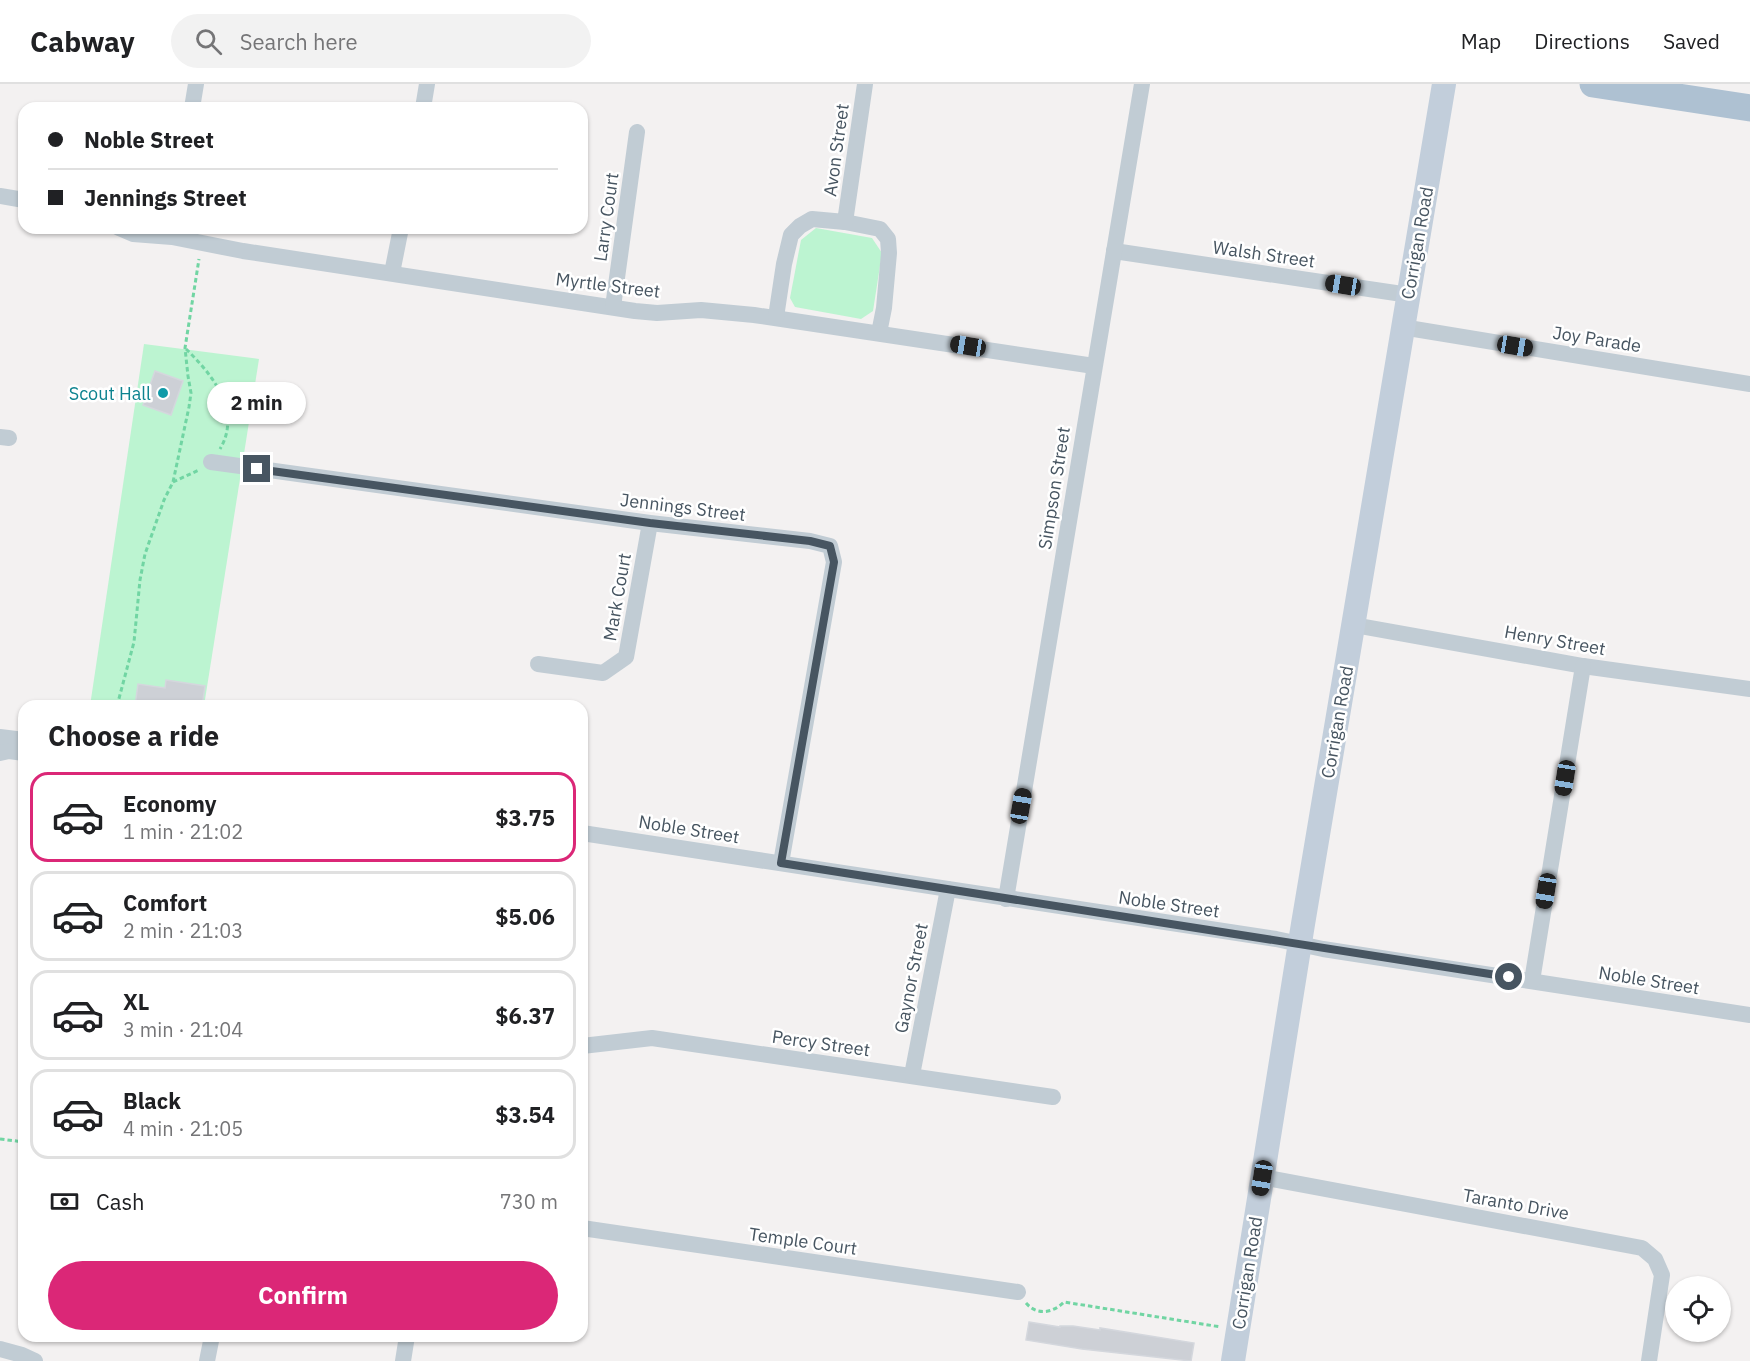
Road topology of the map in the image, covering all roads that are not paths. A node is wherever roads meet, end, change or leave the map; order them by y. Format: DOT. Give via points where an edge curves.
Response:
graph roads {
  1 [pos="196,84"];
  2 [pos="427,84"];
  3 [pos="865,84"];
  4 [pos="1142,84"];
  5 [pos="1444,84"];
  6 [pos="1593,84"];
  7 [pos="1671,90"];
  8 [pos="193,102"];
  9 [pos="424,102"];
  10 [pos="1750,108"];
  11 [pos="637,132"];
  12 [pos="0,196"];
  13 [pos="18,199"];
  14 [pos="845,222"];
  15 [pos="175,234"];
  16 [pos="400,234"];
  17 [pos="1114,251"];
  18 [pos="392,273"];
  19 [pos="1409,295"];
  20 [pos="613,307"];
  21 [pos="776,317"];
  22 [pos="1402,327"];
  23 [pos="879,333"];
  24 [pos="1094,366"];
  25 [pos="1750,384"];
  26 [pos="211,462"];
  27 [pos="650,523"];
  28 [pos="1354,625"];
  29 [pos="538,664"];
  30 [pos="1583,666"];
  31 [pos="1750,689"];
  32 [pos="0,737"];
  33 [pos="18,739"];
  34 [pos="18,752"];
  35 [pos="0,753"];
  36 [pos="588,834"];
  37 [pos="781,863"];
  38 [pos="948,889"];
  39 [pos="1006,899"];
  40 [pos="1300,945"];
  41 [pos="1532,981"];
  42 [pos="1750,1015"];
  43 [pos="588,1045"];
  44 [pos="912,1075"];
  45 [pos="1053,1097"];
  46 [pos="1262,1178"];
  47 [pos="588,1229"];
  48 [pos="1018,1292"];
  49 [pos="211,1342"];
  50 [pos="406,1342"];
  51 [pos="0,1349"];
  52 [pos="35,1361"];
  53 [pos="207,1361"];
  54 [pos="403,1361"];
  55 [pos="1233,1361"];
  56 [pos="1649,1361"];
  1 -- 8 [label="street"];
  2 -- 9 [label="street"];
  3 -- 14 [label="street, Avon Street"];
  4 -- 17 [label="street, Simpson Street"];
  5 -- 19 [label="main road, Corrigan Road"];
  6 -- 7 [label="main road"];
  7 -- 10 [label="main road"];
  11 -- 20 [label="street, Larry Court"];
  12 -- 13 [label="street"];
  14 -- 21 [label="street, Avon Street" via="812,219 791,235"];
  14 -- 23 [label="street, Avon Street" via="880,229 888,239"];
  15 -- 18 [label="street, Myrtle Street" via="202,244"];
  16 -- 18 [label="street"];
  17 -- 19 [label="street, Walsh Street"];
  17 -- 24 [label="street, Simpson Street"];
  18 -- 20 [label="street, Myrtle Street"];
  19 -- 22 [label="main road, Corrigan Road"];
  20 -- 21 [label="street, Myrtle Street" via="657,313 701,310"];
  21 -- 23 [label="street, Myrtle Street"];
  22 -- 25 [label="street, Joy Parade"];
  22 -- 28 [label="main road, Corrigan Road"];
  23 -- 24 [label="street, Myrtle Street"];
  24 -- 39 [label="street, Simpson Street"];
  26 -- 27 [label="street, Jennings Street"];
  27 -- 29 [label="street, Mark Court" via="626,657 603,673"];
  27 -- 37 [label="street, Jennings Street" via="830,546 834,562"];
  28 -- 30 [label="street, Henry Street"];
  28 -- 40 [label="main road, Corrigan Road"];
  30 -- 31 [label="street, Henry Street"];
  30 -- 41 [label="street"];
  32 -- 33 [label="street"];
  34 -- 35 [label="street"];
  36 -- 37 [label="street, Noble Street"];
  37 -- 38 [label="street, Noble Street"];
  38 -- 39 [label="street, Noble Street"];
  38 -- 44 [label="street, Gaynor Street"];
  39 -- 40 [label="street, Noble Street"];
  40 -- 41 [label="street, Noble Street"];
  40 -- 46 [label="main road, Corrigan Road"];
  41 -- 42 [label="street, Noble Street"];
  43 -- 44 [label="street, Percy Street" via="652,1038"];
  44 -- 45 [label="street, Percy Street"];
  46 -- 55 [label="main road, Corrigan Road"];
  46 -- 56 [label="street, Taranto Drive" via="1642,1248 1655,1259 1662,1275"];
  47 -- 48 [label="street, Temple Court"];
  49 -- 53 [label="street"];
  50 -- 54 [label="street"];
  51 -- 52 [label="street"];
}
